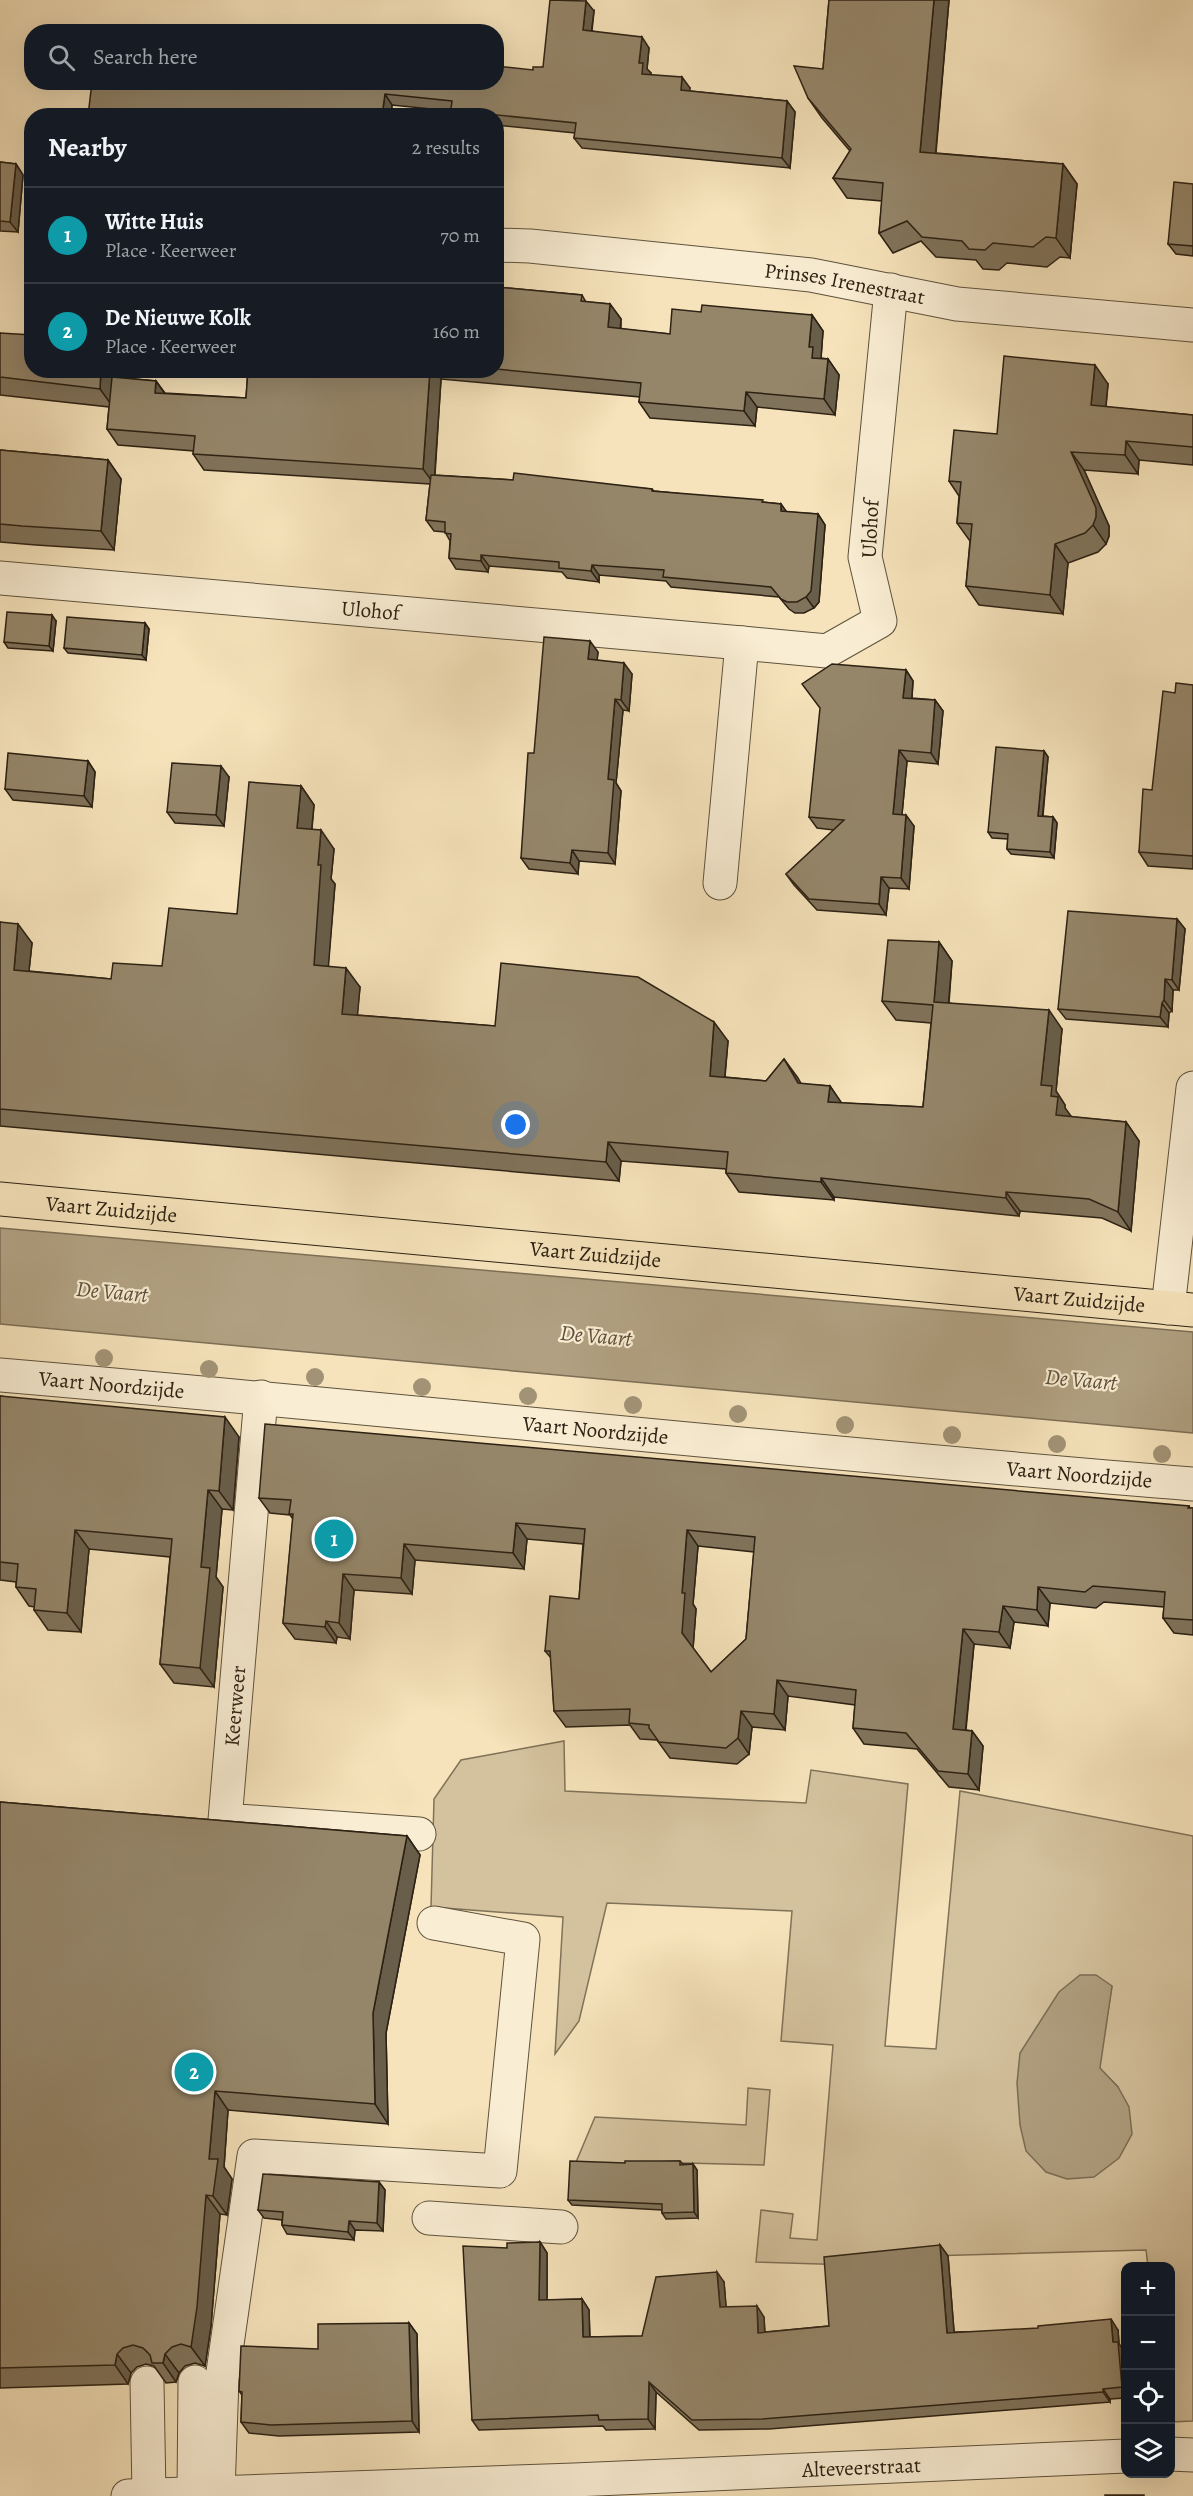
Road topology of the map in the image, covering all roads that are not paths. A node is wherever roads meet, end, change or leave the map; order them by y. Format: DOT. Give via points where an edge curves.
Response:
graph roads {
  1 [pos="504,245"];
  2 [pos="891,290"];
  3 [pos="1193,325"];
  4 [pos="0,578"];
  5 [pos="742,643"];
  6 [pos="720,883"];
  7 [pos="1193,1088"];
  8 [pos="0,1199"];
  9 [pos="1180,1309"];
  10 [pos="0,1375"];
  11 [pos="261,1397"];
  12 [pos="1193,1484"];
  13 [pos="419,1834"];
  14 [pos="434,1923"];
  15 [pos="429,2218"];
  16 [pos="561,2227"];
  17 [pos="195,2382"];
  18 [pos="147,2383"];
  19 [pos="1175,2454"];
  20 [pos="1193,2455"];
  21 [pos="1121,2456"];
  22 [pos="206,2493"];
  23 [pos="138,2495"];
  1 -- 2 [label="street, Prinses Irenestraat" via="811,275"];
  2 -- 3 [label="street, Prinses Irenestraat" via="957,304"];
  2 -- 5 [label="street, Ulohof" via="865,557 880,621 827,651"];
  4 -- 5 [label="street, Ulohof"];
  5 -- 6 [label="street"];
  7 -- 9 [label="street"];
  8 -- 9 [label="main road, Vaart Zuidzijde"];
  10 -- 11 [label="street, Vaart Noordzijde"];
  11 -- 12 [label="street, Vaart Noordzijde" via="945,1464"];
  11 -- 13 [label="street, Keerweer" via="225,1820"];
  14 -- 22 [label="street" via="523,1939 500,2171 254,2156"];
  15 -- 16 [label="street"];
  17 -- 22 [label="street"];
  18 -- 23 [label="street"];
  19 -- 20 [label="street"];
  21 -- 22 [label="street, Alteveerstraat"];
  22 -- 23 [label="street, Alteveerstraat"];
}
